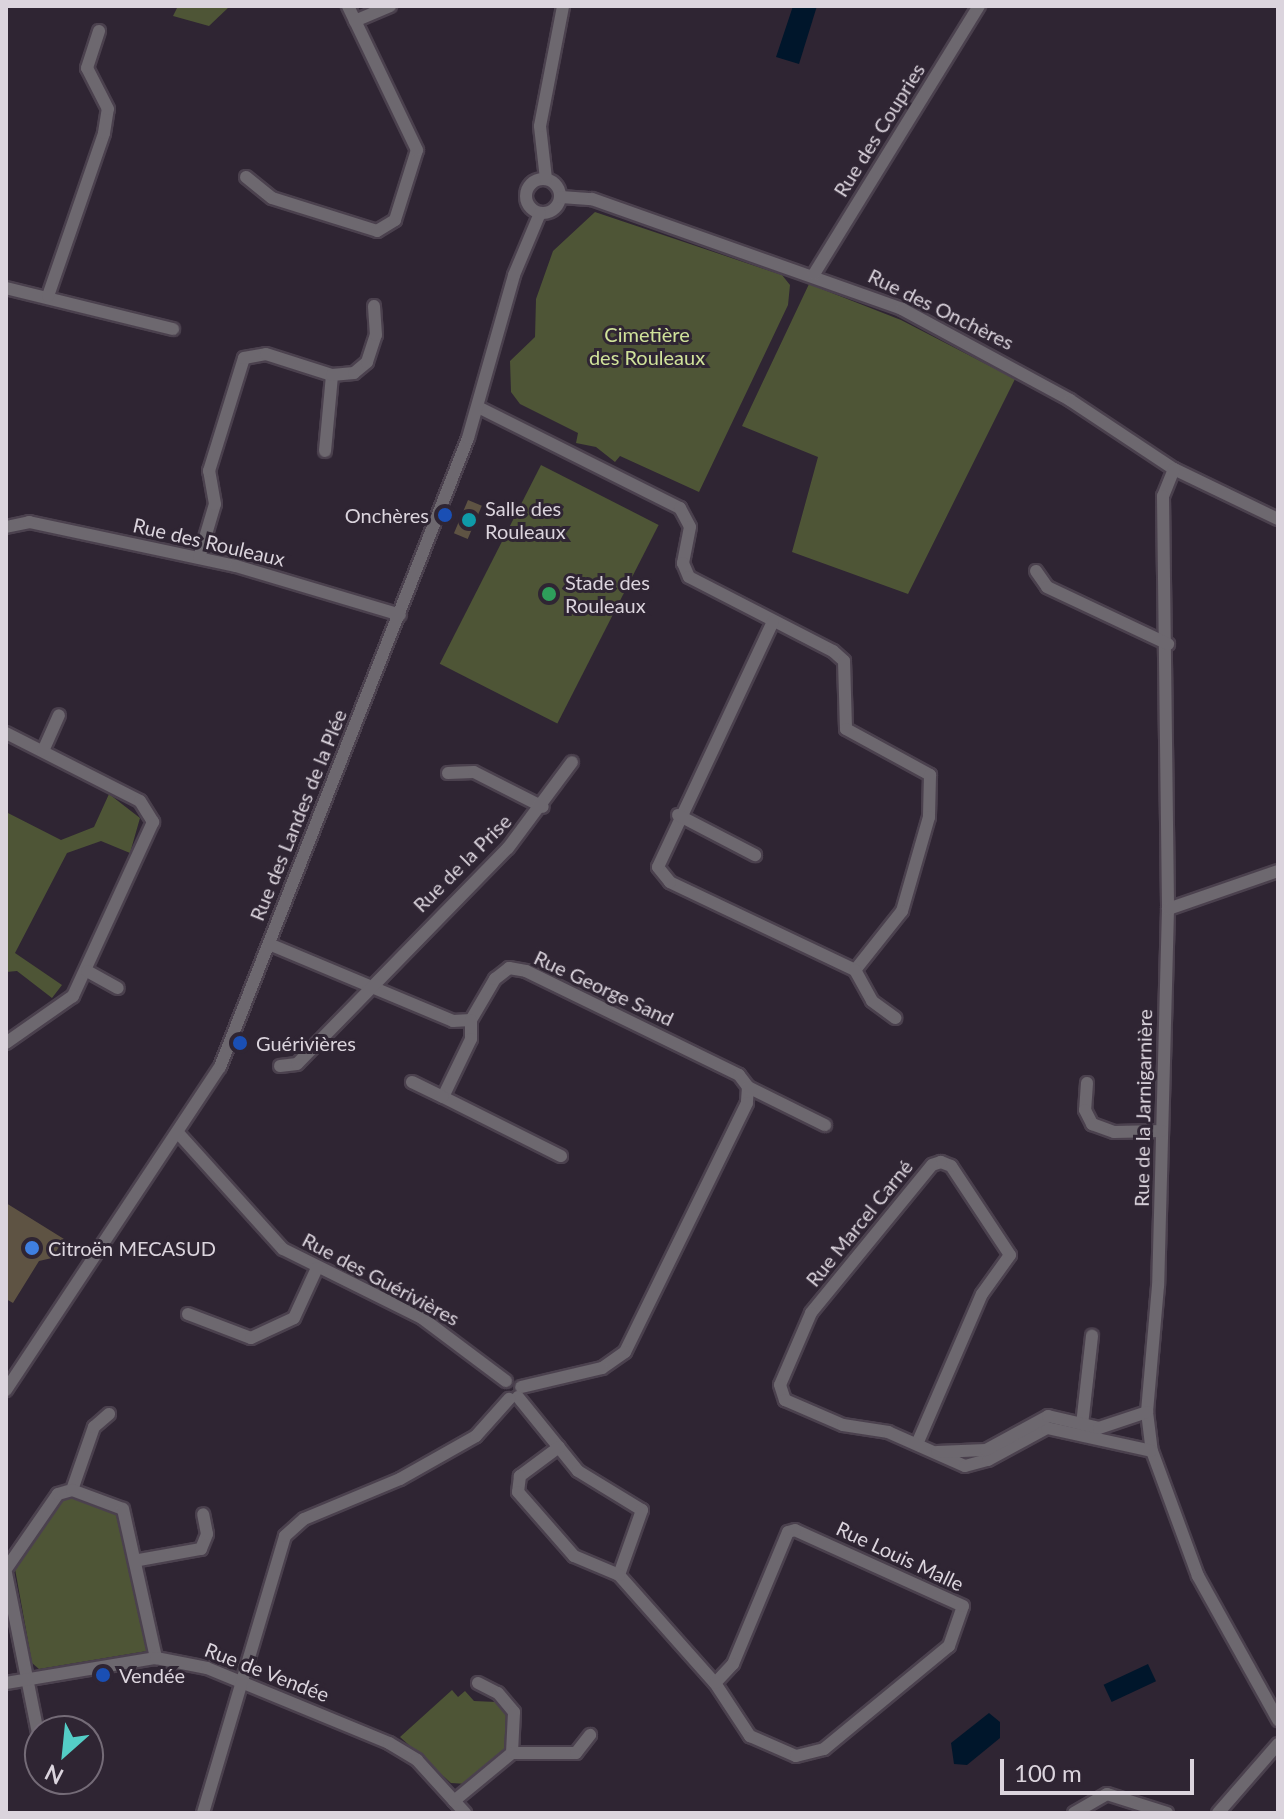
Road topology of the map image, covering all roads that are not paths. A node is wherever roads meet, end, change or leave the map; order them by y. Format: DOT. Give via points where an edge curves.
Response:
graph roads {
  1 [pos="348,6"];
  2 [pos="390,6"];
  3 [pos="563,6"];
  4 [pos="979,6"];
  5 [pos="355,21"];
  6 [pos="99,31"];
  7 [pos="246,177"];
  8 [pos="546,179"];
  9 [pos="561,197"];
  10 [pos="540,213"];
  11 [pos="814,274"];
  12 [pos="6,288"];
  13 [pos="48,296"];
  14 [pos="374,306"];
  15 [pos="173,329"];
  16 [pos="332,375"];
  17 [pos="478,407"];
  18 [pos="325,451"];
  19 [pos="1174,469"];
  20 [pos="1278,519"];
  21 [pos="6,527"];
  22 [pos="199,558"];
  23 [pos="1036,571"];
  24 [pos="400,615"];
  25 [pos="773,622"];
  26 [pos="1168,644"];
  27 [pos="59,715"];
  28 [pos="6,733"];
  29 [pos="43,751"];
  30 [pos="572,762"];
  31 [pos="448,773"];
  32 [pos="543,807"];
  33 [pos="678,815"];
  34 [pos="755,855"];
  35 [pos="1278,871"];
  36 [pos="1168,909"];
  37 [pos="269,944"];
  38 [pos="855,970"];
  39 [pos="87,971"];
  40 [pos="370,983"];
  41 [pos="118,988"];
  42 [pos="895,1018"];
  43 [pos="471,1020"];
  44 [pos="6,1043"];
  45 [pos="280,1066"];
  46 [pos="412,1082"];
  47 [pos="1087,1083"];
  48 [pos="748,1087"];
  49 [pos="443,1097"];
  50 [pos="825,1125"];
  51 [pos="1162,1131"];
  52 [pos="179,1134"];
  53 [pos="561,1156"];
  54 [pos="317,1268"];
  55 [pos="188,1314"];
  56 [pos="1092,1336"];
  57 [pos="6,1390"];
  58 [pos="516,1394"];
  59 [pos="1147,1412"];
  60 [pos="109,1414"];
  61 [pos="1082,1425"];
  62 [pos="917,1444"];
  63 [pos="559,1447"];
  64 [pos="1152,1451"];
  65 [pos="937,1452"];
  66 [pos="72,1490"];
  67 [pos="203,1514"];
  68 [pos="139,1560"];
  69 [pos="6,1571"];
  70 [pos="619,1575"];
  71 [pos="156,1658"];
  72 [pos="25,1681"];
  73 [pos="6,1683"];
  74 [pos="243,1683"];
  75 [pos="478,1683"];
  76 [pos="715,1683"];
  77 [pos="33,1715"];
  78 [pos="1278,1720"];
  79 [pos="590,1735"];
  80 [pos="1278,1744"];
  81 [pos="512,1753"];
  82 [pos="454,1801"];
  83 [pos="203,1813"];
  84 [pos="465,1813"];
  85 [pos="1074,1813"];
  86 [pos="1167,1813"];
  87 [pos="1218,1813"];
  1 -- 5 [label="street"];
  2 -- 5 [label="street"];
  3 -- 8 [label="street" via="540,126"];
  4 -- 11 [label="street, Rue des Coupries"];
  5 -- 7 [label="street" via="417,150 395,220 377,231 272,198"];
  6 -- 13 [label="street" via="87,68 108,109 104,133"];
  8 -- 9 [label="street"];
  8 -- 10 [label="street" via="527,190 530,207"];
  9 -- 10 [label="street" via="556,208"];
  9 -- 11 [label="street, Rue des Onchères" via="592,199"];
  10 -- 17 [label="street, Rue des Landes de la Plée" via="514,275"];
  11 -- 19 [label="street, Rue des Onchères" via="959,337"];
  12 -- 13 [label="street"];
  13 -- 15 [label="street"];
  14 -- 16 [label="street" via="376,335 367,362 354,373"];
  16 -- 18 [label="street"];
  16 -- 22 [label="street" via="266,354 244,358 209,471 215,504"];
  17 -- 24 [label="street, Rue des Landes de la Plée"];
  17 -- 25 [label="street" via="680,508 690,527 683,563 689,577"];
  19 -- 20 [label="street, Rue des Onchères"];
  19 -- 26 [label="street, Rue de la Jarnigarnière" via="1163,496"];
  21 -- 22 [label="street, Rue des Rouleaux" via="29,522"];
  22 -- 24 [label="street, Rue des Rouleaux"];
  23 -- 26 [label="street" via="1047,587"];
  24 -- 37 [label="street, Rue des Landes de la Plée"];
  25 -- 33 [label="street"];
  25 -- 38 [label="street" via="844,661 846,729 930,775 929,817 902,911"];
  26 -- 36 [label="street, Rue de la Jarnigarnière"];
  27 -- 29 [label="street"];
  28 -- 29 [label="street"];
  29 -- 39 [label="street" via="140,801 153,822"];
  30 -- 32 [label="street, Rue de la Prise"];
  31 -- 32 [label="street" via="474,772"];
  32 -- 40 [label="street, Rue de la Prise"];
  33 -- 34 [label="street"];
  33 -- 38 [label="street" via="659,857 662,876"];
  35 -- 36 [label="street"];
  36 -- 51 [label="street, Rue de la Jarnigarnière"];
  37 -- 40 [label="street"];
  37 -- 52 [label="street, Rue des Landes de la Plée" via="220,1067"];
  38 -- 42 [label="street" via="872,1001"];
  39 -- 41 [label="street"];
  39 -- 44 [label="street" via="67,1001"];
  40 -- 43 [label="street" via="453,1021"];
  40 -- 45 [label="street, Rue de la Prise" via="297,1064"];
  43 -- 48 [label="street, Rue George Sand" via="495,979 509,968 526,971 739,1075"];
  43 -- 49 [label="street, Rue George Sand" via="471,1039"];
  46 -- 49 [label="street"];
  47 -- 51 [label="street" via="1085,1110 1092,1124 1114,1132"];
  48 -- 50 [label="street, Rue George Sand"];
  48 -- 58 [label="street" via="747,1103 625,1352 602,1368"];
  49 -- 53 [label="street"];
  51 -- 59 [label="street, Rue de la Jarnigarnière"];
  52 -- 54 [label="street, Rue des Guérivières" via="263,1230"];
  52 -- 57 [label="street, Rue des Landes de la Plée"];
  54 -- 55 [label="street" via="294,1318 251,1338"];
  54 -- 58 [label="street, Rue des Guérivières" via="422,1318 506,1381 502,1389"];
  56 -- 61 [label="street"];
  58 -- 63 [label="street"];
  58 -- 74 [label="street" via="476,1436 400,1479 304,1519 285,1536"];
  59 -- 61 [label="street, Rue Marcel Carné" via="1117,1425"];
  59 -- 64 [label="street, Rue de la Jarnigarnière"];
  60 -- 66 [label="street" via="94,1427"];
  61 -- 65 [label="street, Rue Marcel Carné" via="1048,1416 986,1450"];
  62 -- 62 [label="street, Rue Marcel Carné" via="796,1405 785,1400 780,1385 811,1313 932,1165 941,1162 951,1166 1010,1255 982,1294"];
  62 -- 65 [label="street, Rue Marcel Carné"];
  63 -- 70 [label="street" via="593,1485 642,1510"];
  63 -- 70 [label="street" via="520,1476 518,1492 574,1556"];
  64 -- 65 [label="street, Rue Marcel Carné" via="1047,1428 978,1465 954,1463"];
  64 -- 78 [label="street, Rue de la Jarnigarnière" via="1198,1576"];
  66 -- 68 [label="street" via="123,1509"];
  66 -- 69 [label="street" via="48,1505"];
  67 -- 68 [label="street" via="201,1549"];
  68 -- 71 [label="street"];
  69 -- 72 [label="street"];
  70 -- 76 [label="street, Rue Louis Malle"];
  71 -- 72 [label="street, Rue de Vendée"];
  71 -- 74 [label="street, Rue de Vendée"];
  72 -- 73 [label="street, Rue de Vendée"];
  72 -- 77 [label="street"];
  74 -- 82 [label="street, Rue de Vendée" via="389,1743 417,1760"];
  74 -- 83 [label="street"];
  75 -- 81 [label="street" via="498,1693 514,1712"];
  76 -- 76 [label="street, Rue Louis Malle" via="750,1736 809,1756 949,1646 963,1606 795,1530 788,1532 733,1664"];
  79 -- 81 [label="street" via="576,1753"];
  80 -- 87 [label="street"];
  81 -- 82 [label="street"];
  82 -- 84 [label="street, Rue de Vendée"];
  85 -- 86 [label="street" via="1107,1794"];
}
